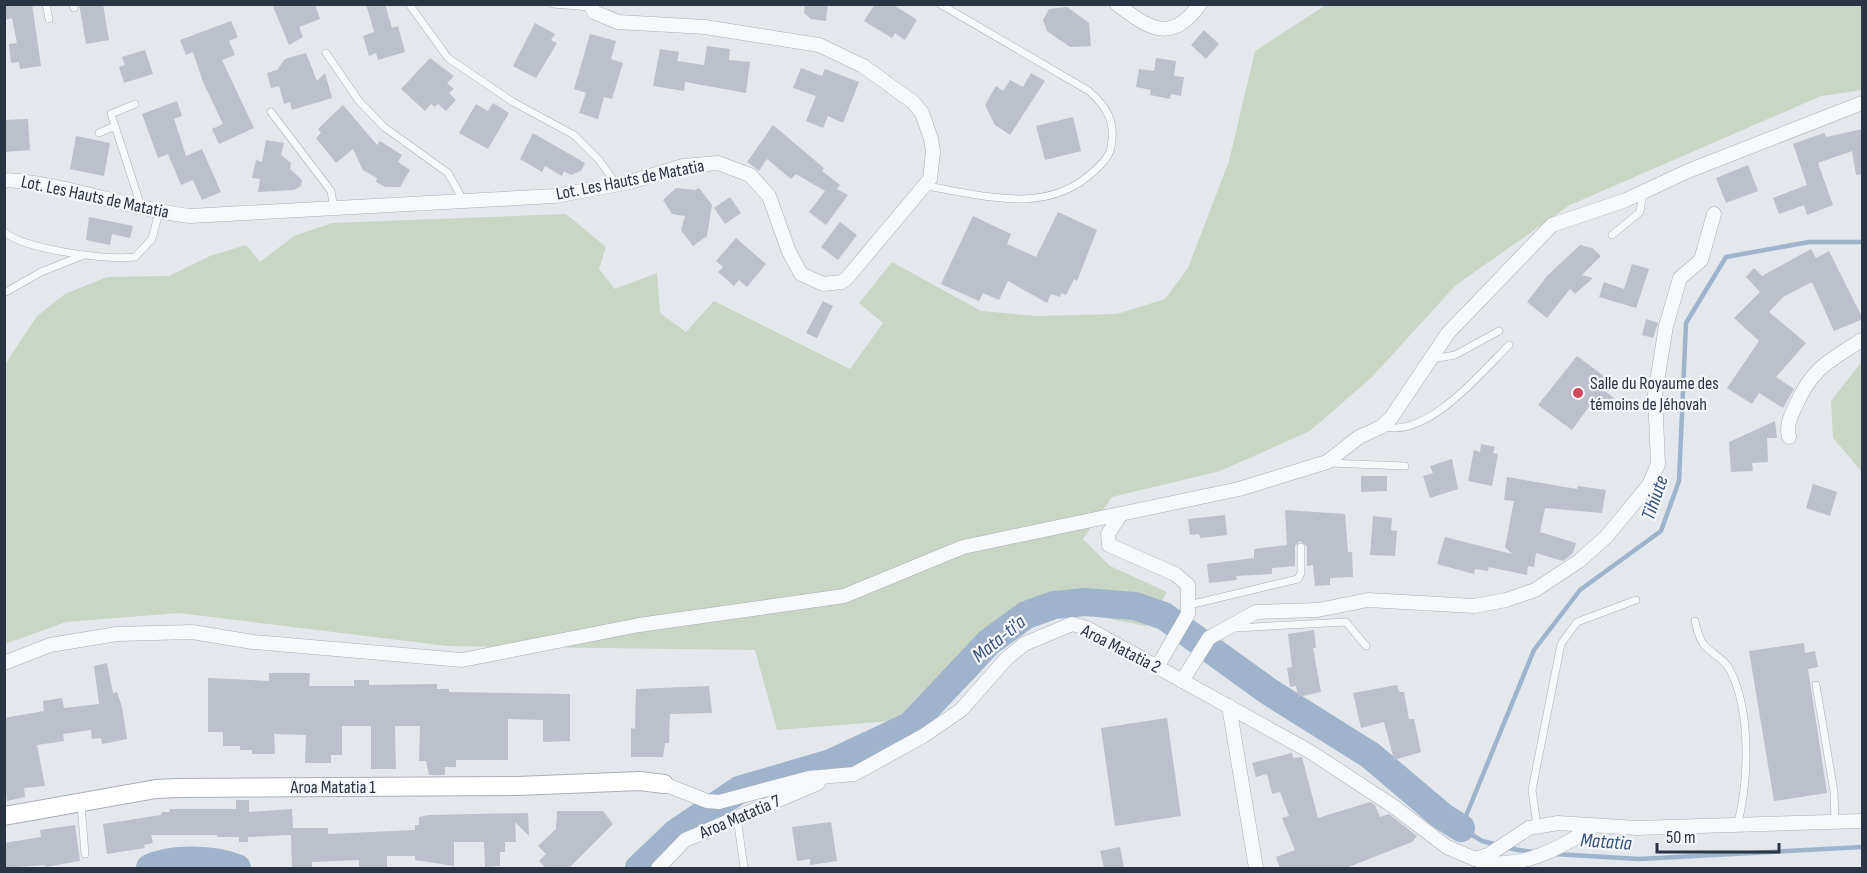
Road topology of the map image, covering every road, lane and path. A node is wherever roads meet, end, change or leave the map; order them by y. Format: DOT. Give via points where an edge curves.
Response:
graph roads {
  1 [pos="46,4"];
  2 [pos="410,4"];
  3 [pos="553,4"];
  4 [pos="940,4"];
  5 [pos="1117,4"];
  6 [pos="1200,4"];
  7 [pos="590,6"];
  8 [pos="49,20"];
  9 [pos="326,53"];
  10 [pos="1863,103"];
  11 [pos="135,104"];
  12 [pos="271,112"];
  13 [pos="115,126"];
  14 [pos="99,133"];
  15 [pos="4,180"];
  16 [pos="616,184"];
  17 [pos="926,186"];
  18 [pos="1643,192"];
  19 [pos="463,200"];
  20 [pos="142,209"];
  21 [pos="334,209"];
  22 [pos="159,212"];
  23 [pos="1714,214"];
  24 [pos="4,232"];
  25 [pos="1612,235"];
  26 [pos="84,255"];
  27 [pos="4,293"];
  28 [pos="1499,331"];
  29 [pos="1863,340"];
  30 [pos="1509,345"];
  31 [pos="1430,360"];
  32 [pos="1382,426"];
  33 [pos="1789,436"];
  34 [pos="1324,463"];
  35 [pos="1405,466"];
  36 [pos="1121,514"];
  37 [pos="1301,547"];
  38 [pos="1636,600"];
  39 [pos="1188,610"];
  40 [pos="1695,621"];
  41 [pos="1214,635"];
  42 [pos="1366,646"];
  43 [pos="4,663"];
  44 [pos="1157,667"];
  45 [pos="1182,681"];
  46 [pos="1816,685"];
  47 [pos="1229,706"];
  48 [pos="830,778"];
  49 [pos="664,784"];
  50 [pos="80,802"];
  51 [pos="4,816"];
  52 [pos="737,817"];
  53 [pos="1863,821"];
  54 [pos="1835,823"];
  55 [pos="1737,825"];
  56 [pos="1537,826"];
  57 [pos="1593,826"];
  58 [pos="86,854"];
  59 [pos="1475,859"];
  60 [pos="658,868"];
  61 [pos="744,868"];
  62 [pos="1256,868"];
  1 -- 8 [label="lane"];
  2 -- 16 [label="lane" via="448,58 513,102 570,132 599,160"];
  3 -- 7 [label="lane"];
  4 -- 17 [label="lane" via="1089,91 1108,111 1113,138 1104,162 1078,186 1046,197 1011,199"];
  5 -- 6 [label="street" via="1158,29 1185,21"];
  7 -- 17 [label="street, Lot. Les Hauts de Matatia" via="594,12 618,22 705,27 826,47 863,66 908,98 922,113 933,152"];
  9 -- 19 [label="lane" via="359,101 384,127 448,173"];
  10 -- 18 [label="street"];
  11 -- 13 [label="lane" via="113,111"];
  12 -- 21 [label="lane" via="331,191"];
  13 -- 14 [label="lane"];
  13 -- 20 [label="lane"];
  15 -- 20 [label="street, Lot. Les Hauts de Matatia" via="50,186"];
  16 -- 17 [label="street, Lot. Les Hauts de Matatia" via="697,164 718,163 744,171 769,196 796,270 823,284 847,278"];
  16 -- 19 [label="street, Lot. Les Hauts de Matatia" via="555,196"];
  18 -- 25 [label="lane" via="1640,212"];
  18 -- 31 [label="street" via="1552,225 1449,333"];
  19 -- 21 [label="street, Lot. Les Hauts de Matatia"];
  20 -- 22 [label="street, Lot. Les Hauts de Matatia"];
  21 -- 22 [label="street, Lot. Les Hauts de Matatia" via="190,216"];
  22 -- 26 [label="lane" via="152,239 135,257"];
  23 -- 41 [label="street" via="1701,260 1680,278 1666,326 1655,394 1658,464 1649,485 1631,508 1579,561 1535,590 1506,600 1474,606 1368,600 1318,610 1256,612"];
  24 -- 26 [label="lane"];
  26 -- 27 [label="lane"];
  28 -- 31 [label="lane" via="1455,355"];
  29 -- 33 [label="street" via="1812,374 1789,422"];
  30 -- 32 [label="lane" via="1431,416 1413,427"];
  31 -- 32 [label="street"];
  32 -- 34 [label="street" via="1359,437"];
  34 -- 35 [label="lane"];
  34 -- 36 [label="street" via="1239,489"];
  36 -- 39 [label="street" via="1108,534 1109,545 1180,576 1188,585"];
  36 -- 43 [label="street" via="963,547 844,596 628,627 462,660 253,642 192,632 117,634 50,645"];
  37 -- 39 [label="lane" via="1298,579"];
  38 -- 56 [label="lane" via="1577,622 1561,644 1532,790"];
  39 -- 44 [label="street"];
  40 -- 55 [label="lane" via="1704,645 1731,671 1740,699 1745,776"];
  41 -- 42 [label="lane" via="1231,628 1346,622"];
  41 -- 45 [label="street"];
  44 -- 45 [label="street, Aroa Matatia 2"];
  44 -- 48 [label="street, Aroa Matatia 2" via="1087,628 1072,624 1062,627 1023,644 961,710 923,736 854,774"];
  45 -- 47 [label="street, Aroa Matatia 2"];
  46 -- 54 [label="lane" via="1834,792"];
  47 -- 59 [label="street, Aroa Matatia 2" via="1365,786 1448,847"];
  47 -- 62 [label="street"];
  48 -- 49 [label="street, Aroa Matatia 2" via="809,778 732,800 707,801"];
  48 -- 52 [label="street, Aroa Matatia 7"];
  49 -- 50 [label="main road, Aroa Matatia 1" via="640,781 518,786 179,788"];
  50 -- 51 [label="main road, Aroa Matatia 1"];
  50 -- 58 [label="lane"];
  52 -- 60 [label="street, Aroa Matatia 7" via="686,840"];
  52 -- 61 [label="lane"];
  53 -- 54 [label="street"];
  54 -- 55 [label="street"];
  55 -- 57 [label="street"];
  56 -- 57 [label="street"];
  56 -- 59 [label="street"];
  57 -- 59 [label="street, Aroa Matatia 2" via="1564,843 1506,865 1490,865"];
}
